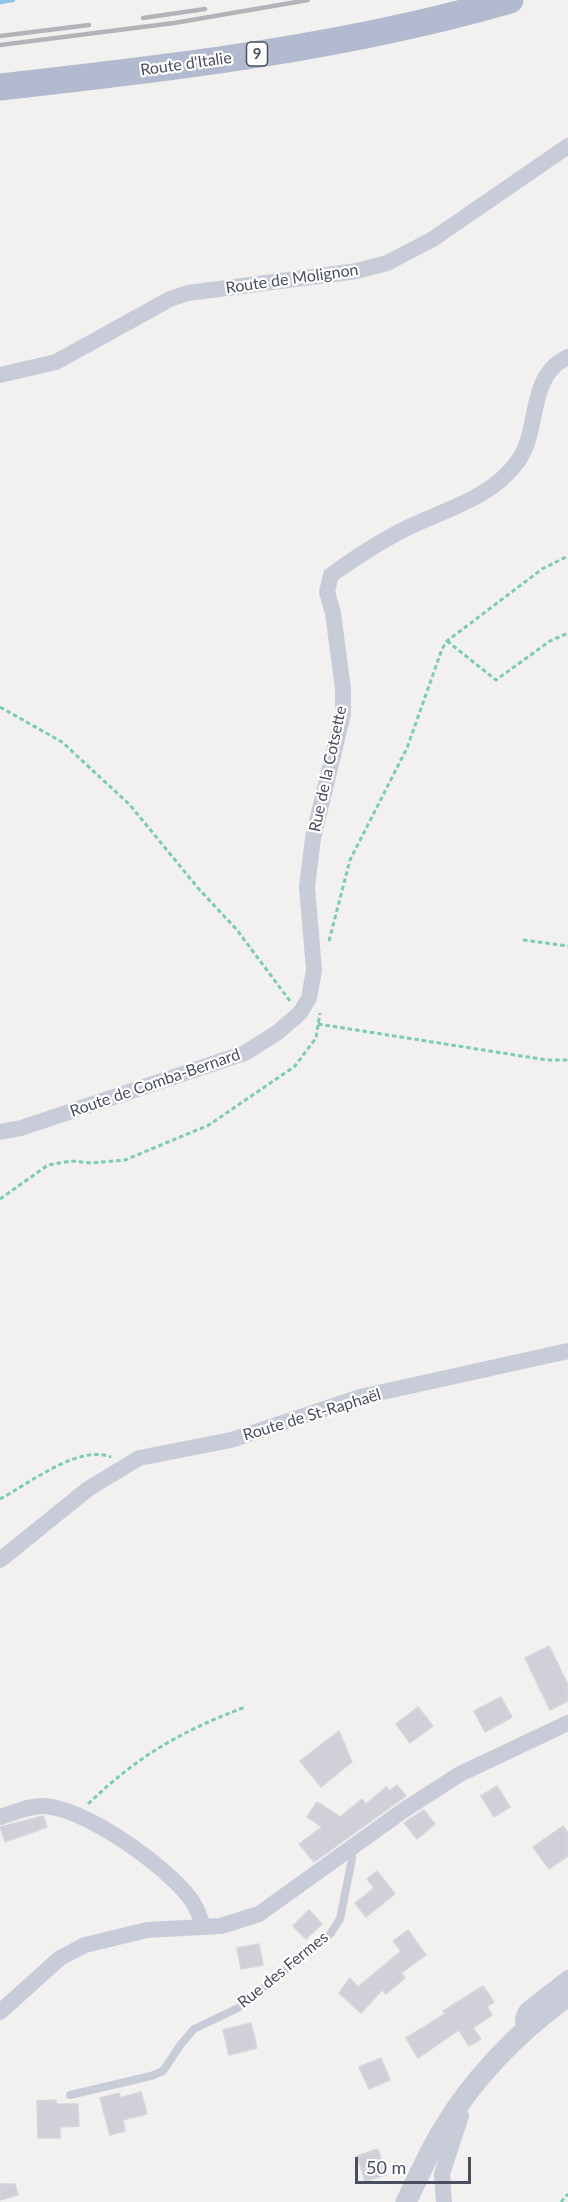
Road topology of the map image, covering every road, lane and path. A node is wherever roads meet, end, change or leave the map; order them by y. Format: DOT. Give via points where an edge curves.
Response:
graph roads {
  1 [pos="510,0"];
  2 [pos="0,87"];
  3 [pos="568,146"];
  4 [pos="568,357"];
  5 [pos="0,375"];
  6 [pos="568,633"];
  7 [pos="447,641"];
  8 [pos="0,707"];
  9 [pos="523,940"];
  10 [pos="568,946"];
  11 [pos="300,1013"];
  12 [pos="568,1060"];
  13 [pos="0,1132"];
  14 [pos="568,1350"];
  15 [pos="127,1464"];
  16 [pos="0,1499"];
  17 [pos="0,1560"];
  18 [pos="245,1707"];
  19 [pos="568,1723"];
  20 [pos="78,1813"];
  21 [pos="0,1817"];
  22 [pos="351,1849"];
  23 [pos="203,1927"];
  24 [pos="568,1978"];
  25 [pos="568,1996"];
  26 [pos="0,2012"];
  27 [pos="528,2029"];
  28 [pos="70,2095"];
  29 [pos="456,2108"];
  30 [pos="568,2194"];
  31 [pos="406,2202"];
  32 [pos="444,2202"];
  33 [pos="561,2202"];
  1 -- 2 [label="main road, Route d'Italie / 9" via="336,41"];
  3 -- 5 [label="street, Route de Molignon" via="433,239 387,263 170,299 56,362"];
  4 -- 11 [label="street, Rue de la Cotsette" via="556,362 543,381 520,459 500,482 471,500 371,547 331,575 327,592 343,689 343,714 313,838 307,887 314,970 309,998"];
  6 -- 7 [label="path" via="550,641 496,680"];
  8 -- 11 [label="path" via="62,742 130,805 237,930"];
  9 -- 10 [label="path"];
  11 -- 12 [label="path" via="330,1027"];
  11 -- 13 [label="street, Route de Comba-Bernard" via="245,1053"];
  14 -- 15 [label="street, Route de St-Raphaël" via="360,1397 241,1437"];
  15 -- 16 [label="path" via="103,1454 75,1457"];
  15 -- 17 [label="street, Route de St-Raphaël" via="74,1499"];
  18 -- 20 [label="path" via="193,1727 142,1756"];
  19 -- 22 [label="street" via="460,1774"];
  20 -- 21 [label="street" via="37,1805"];
  20 -- 23 [label="street" via="171,1878 194,1904"];
  22 -- 23 [label="street" via="259,1914"];
  22 -- 28 [label="lane, Rue des Fermes" via="340,1919 331,1933 238,2008 194,2029 163,2071"];
  23 -- 26 [label="street" via="147,1930 85,1945 60,1958"];
  24 -- 27 [label="street" via="527,2010 523,2024"];
  25 -- 27 [label="street"];
  27 -- 29 [label="street"];
  29 -- 31 [label="street"];
  29 -- 32 [label="street" via="461,2116 442,2174"];
  30 -- 33 [label="path"];
}
